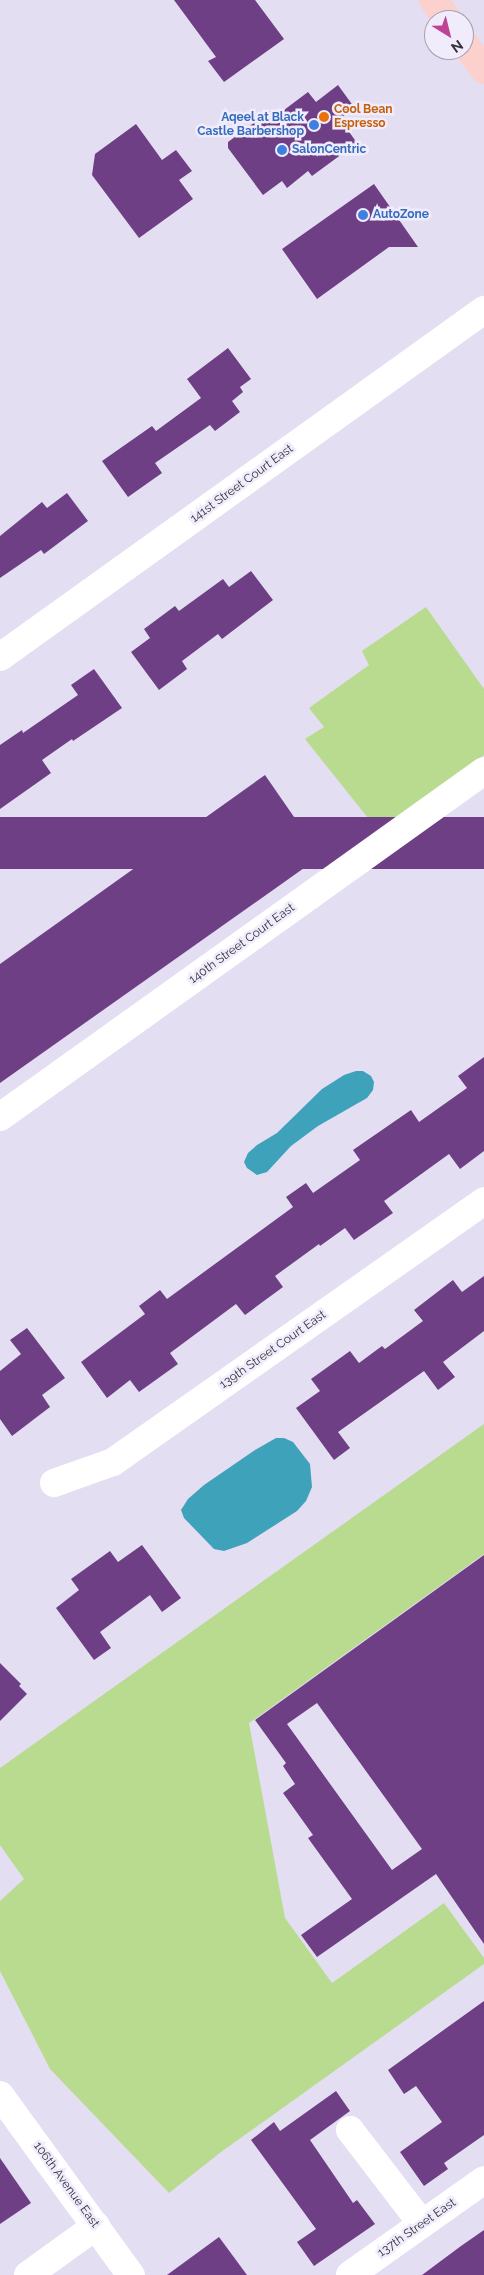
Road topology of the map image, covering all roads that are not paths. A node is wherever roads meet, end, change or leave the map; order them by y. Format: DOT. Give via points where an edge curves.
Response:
graph roads {
  1 [pos="474,56"];
  2 [pos="484,70"];
  3 [pos="484,310"];
  4 [pos="0,657"];
  5 [pos="484,771"];
  6 [pos="0,1117"];
  7 [pos="484,1201"];
  8 [pos="54,1483"];
  9 [pos="0,2096"];
  10 [pos="350,2130"];
  11 [pos="484,2180"];
  12 [pos="422,2224"];
  13 [pos="96,2226"];
  14 [pos="28,2275"];
  15 [pos="131,2275"];
  16 [pos="350,2275"];
  1 -- 2 [label="main road"];
  3 -- 4 [label="street, 141st Street Court East"];
  5 -- 6 [label="street, 140th Street Court East"];
  7 -- 8 [label="street, 139th Street Court East" via="113,1462"];
  9 -- 13 [label="street, 106th Avenue East"];
  10 -- 12 [label="street"];
  11 -- 12 [label="street, 137th Street East"];
  12 -- 16 [label="street, 137th Street East"];
  13 -- 14 [label="street"];
  13 -- 15 [label="street, 106th Avenue East"];
}
